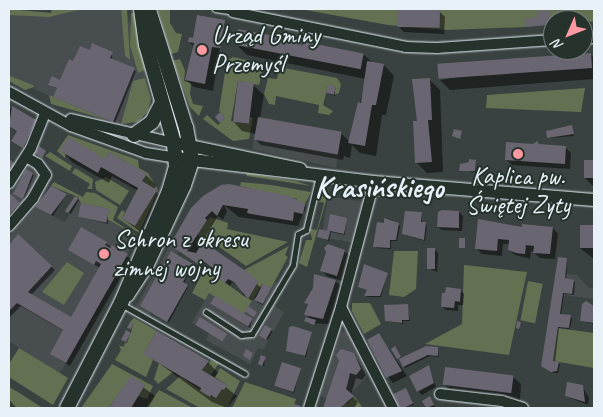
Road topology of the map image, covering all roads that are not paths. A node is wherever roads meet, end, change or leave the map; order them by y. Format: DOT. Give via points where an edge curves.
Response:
graph roads {
  1 [pos="141,9"];
  2 [pos="149,9"];
  3 [pos="216,9"];
  4 [pos="233,12"];
  5 [pos="543,41"];
  6 [pos="9,92"];
  7 [pos="162,102"];
  8 [pos="46,113"];
  9 [pos="134,135"];
  10 [pos="174,143"];
  11 [pos="190,145"];
  12 [pos="26,157"];
  13 [pos="176,158"];
  14 [pos="192,160"];
  15 [pos="319,175"];
  16 [pos="9,182"];
  17 [pos="374,182"];
  18 [pos="594,200"];
  19 [pos="9,226"];
  20 [pos="120,303"];
  21 [pos="341,308"];
  22 [pos="206,312"];
  23 [pos="246,374"];
  24 [pos="440,394"];
  25 [pos="492,404"];
  26 [pos="66,408"];
  27 [pos="309,408"];
  28 [pos="393,408"];
  29 [pos="522,408"];
  1 -- 7 [label="main road" via="146,45"];
  2 -- 11 [label="main road"];
  3 -- 4 [label="lane"];
  4 -- 5 [label="street" via="406,47"];
  6 -- 8 [label="street"];
  7 -- 9 [label="main road" via="152,122"];
  7 -- 10 [label="main road"];
  8 -- 9 [label="street"];
  8 -- 12 [label="street"];
  8 -- 13 [label="street" via="146,153"];
  9 -- 10 [label="street"];
  10 -- 11 [label="street"];
  10 -- 13 [label="main road"];
  11 -- 14 [label="main road"];
  11 -- 15 [label="street" via="281,163"];
  12 -- 16 [label="street"];
  12 -- 19 [label="street" via="38,164 46,175 33,198"];
  13 -- 14 [label="street"];
  13 -- 20 [label="main road" via="169,192"];
  14 -- 15 [label="street"];
  14 -- 20 [label="main road" via="184,185 147,264"];
  15 -- 17 [label="street"];
  15 -- 22 [label="lane" via="306,230 298,234 293,265 252,334 241,335"];
  17 -- 18 [label="street"];
  17 -- 21 [label="street"];
  20 -- 23 [label="lane"];
  20 -- 26 [label="main road"];
  21 -- 27 [label="street"];
  21 -- 28 [label="street"];
  24 -- 25 [label="street"];
  25 -- 29 [label="street" via="513,403"];
}
